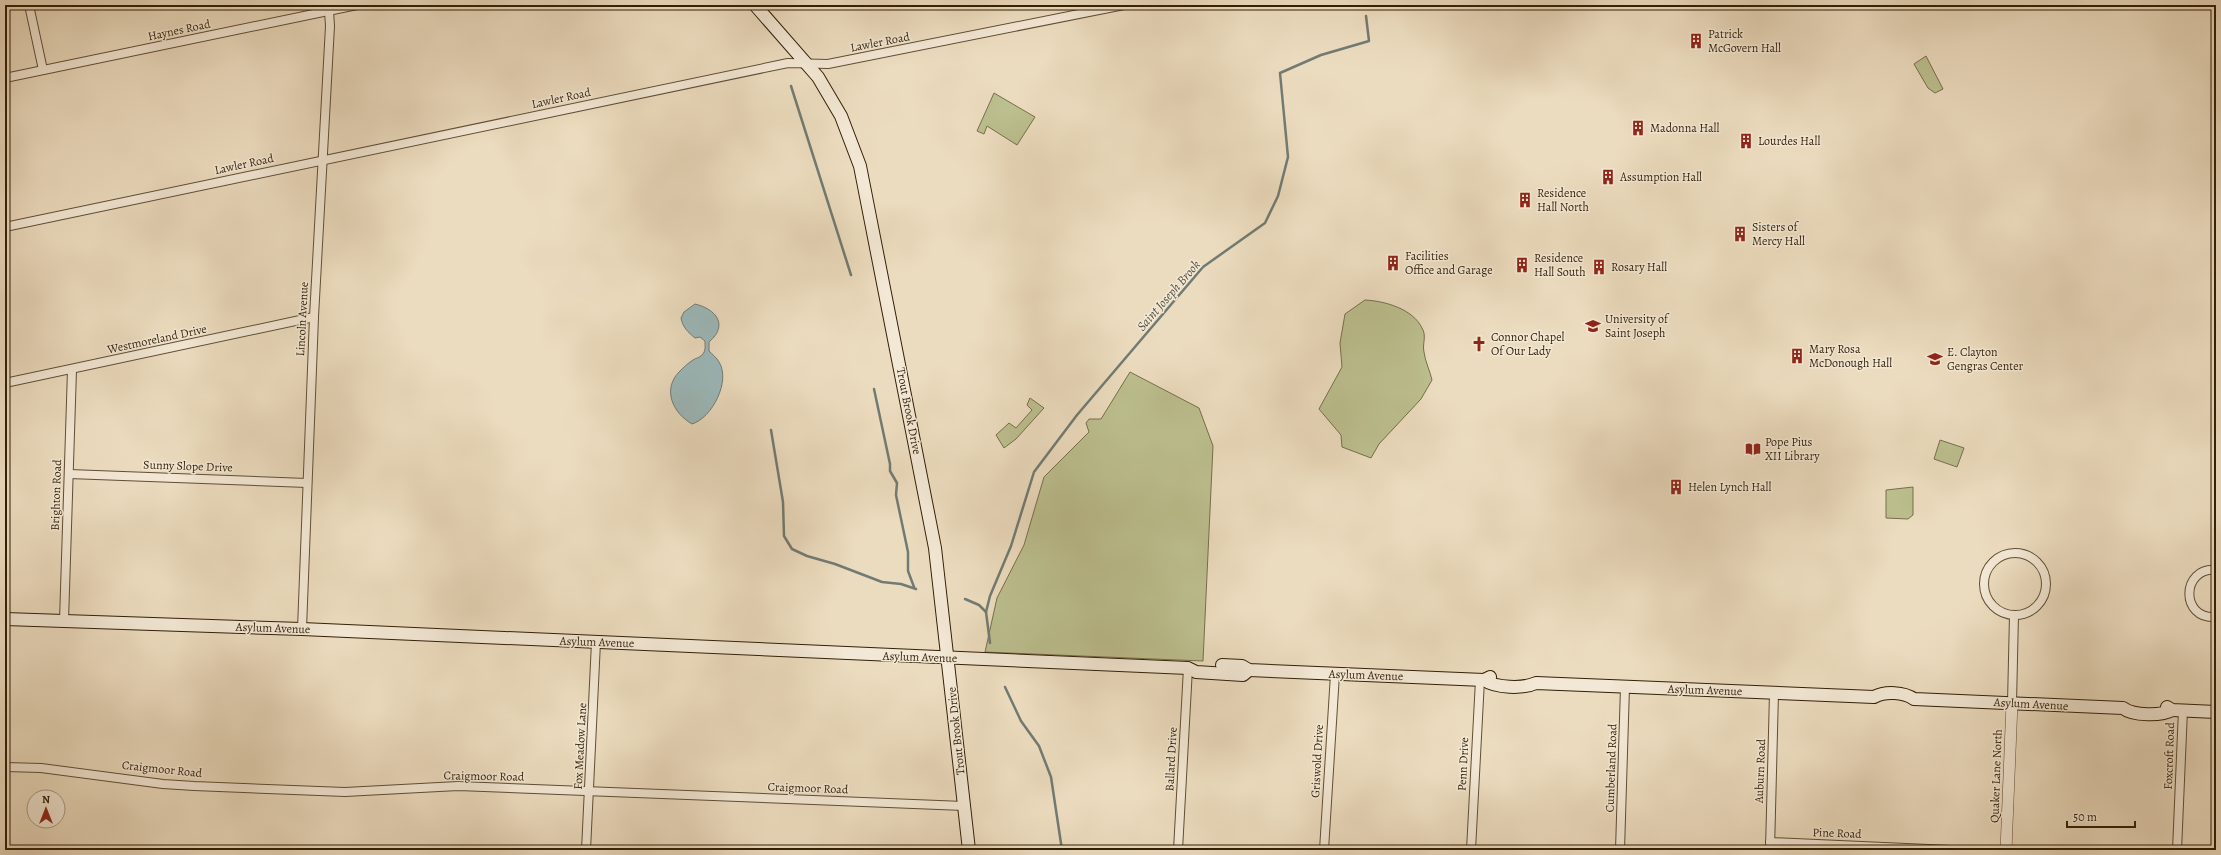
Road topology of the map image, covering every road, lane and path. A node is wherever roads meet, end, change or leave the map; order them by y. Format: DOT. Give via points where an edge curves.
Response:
graph roads {
  1 [pos="29,5"];
  2 [pos="357,5"];
  3 [pos="755,5"];
  4 [pos="1124,5"];
  5 [pos="328,11"];
  6 [pos="806,63"];
  7 [pos="43,70"];
  8 [pos="5,78"];
  9 [pos="323,160"];
  10 [pos="5,227"];
  11 [pos="314,317"];
  12 [pos="72,370"];
  13 [pos="5,383"];
  14 [pos="69,474"];
  15 [pos="307,483"];
  16 [pos="2216,570"];
  17 [pos="2014,615"];
  18 [pos="2216,617"];
  19 [pos="5,619"];
  20 [pos="64,621"];
  21 [pos="302,629"];
  22 [pos="596,642"];
  23 [pos="948,659"];
  24 [pos="1188,668"];
  25 [pos="1334,674"];
  26 [pos="1482,680"];
  27 [pos="1625,687"];
  28 [pos="1774,693"];
  29 [pos="2012,703"];
  30 [pos="2178,710"];
  31 [pos="2216,712"];
  32 [pos="5,767"];
  33 [pos="590,791"];
  34 [pos="964,806"];
  35 [pos="1770,846"];
  36 [pos="586,850"];
  37 [pos="969,850"];
  38 [pos="1178,850"];
  39 [pos="1324,850"];
  40 [pos="1471,850"];
  41 [pos="1620,850"];
  42 [pos="1951,850"];
  43 [pos="2006,850"];
  44 [pos="2177,850"];
  1 -- 7 [label="street"];
  2 -- 5 [label="street, Haynes Road"];
  3 -- 6 [label="main road, Trout Brook Drive"];
  4 -- 6 [label="street, Lawler Road" via="828,64"];
  5 -- 7 [label="street, Haynes Road"];
  5 -- 9 [label="street, Lincoln Avenue" via="330,26"];
  6 -- 9 [label="street, Lawler Road" via="788,63"];
  6 -- 23 [label="main road, Trout Brook Drive" via="818,77 841,116 860,166 935,548"];
  7 -- 8 [label="street, Haynes Road"];
  9 -- 10 [label="street, Lawler Road"];
  9 -- 11 [label="street, Lincoln Avenue"];
  11 -- 12 [label="street, Westmoreland Drive"];
  11 -- 15 [label="street, Lincoln Avenue"];
  12 -- 13 [label="street, Westmoreland Drive"];
  12 -- 14 [label="street, Brighton Road"];
  14 -- 15 [label="street, Sunny Slope Drive"];
  14 -- 20 [label="street, Brighton Road"];
  15 -- 21 [label="street, Lincoln Avenue"];
  16 -- 18 [label="street" via="2199,574 2191,584 2189,592 2190,602 2196,610 2204,616"];
  17 -- 17 [label="street" via="2029,612 2037,606 2045,588 2044,576 2038,565 2029,557 2018,554 2006,555 1995,561 1987,570 1984,584 1987,598 1993,606 2000,612"];
  17 -- 29 [label="street"];
  19 -- 20 [label="main road, Asylum Avenue"];
  20 -- 21 [label="main road, Asylum Avenue"];
  21 -- 22 [label="main road, Asylum Avenue"];
  22 -- 23 [label="main road, Asylum Avenue"];
  22 -- 33 [label="street, Fox Meadow Lane"];
  23 -- 24 [label="main road, Asylum Avenue"];
  23 -- 34 [label="main road, Trout Brook Drive"];
  24 -- 25 [label="main road, Asylum Avenue" via="1197,665 1242,666 1248,670"];
  24 -- 38 [label="street, Ballard Drive"];
  25 -- 26 [label="main road, Asylum Avenue"];
  25 -- 39 [label="street, Griswold Drive"];
  26 -- 27 [label="main road, Asylum Avenue" via="1491,677 1530,678 1536,683"];
  26 -- 40 [label="street, Penn Drive"];
  27 -- 28 [label="main road, Asylum Avenue"];
  27 -- 41 [label="street, Cumberland Road"];
  28 -- 29 [label="main road, Asylum Avenue" via="1874,697 1881,694 1908,695 1914,699"];
  28 -- 35 [label="street, Auburn Road"];
  29 -- 30 [label="main road, Asylum Avenue" via="2123,708 2129,704 2165,706"];
  29 -- 43 [label="street, Quaker Lane North"];
  30 -- 31 [label="main road, Asylum Avenue"];
  30 -- 44 [label="street, Foxcroft Road"];
  32 -- 33 [label="street, Craigmoor Road" via="41,768 163,784 345,792 458,786"];
  33 -- 34 [label="street, Craigmoor Road"];
  33 -- 36 [label="street, Fox Meadow Lane"];
  34 -- 37 [label="main road, Trout Brook Drive"];
  35 -- 42 [label="street, Pine Road"];
}
